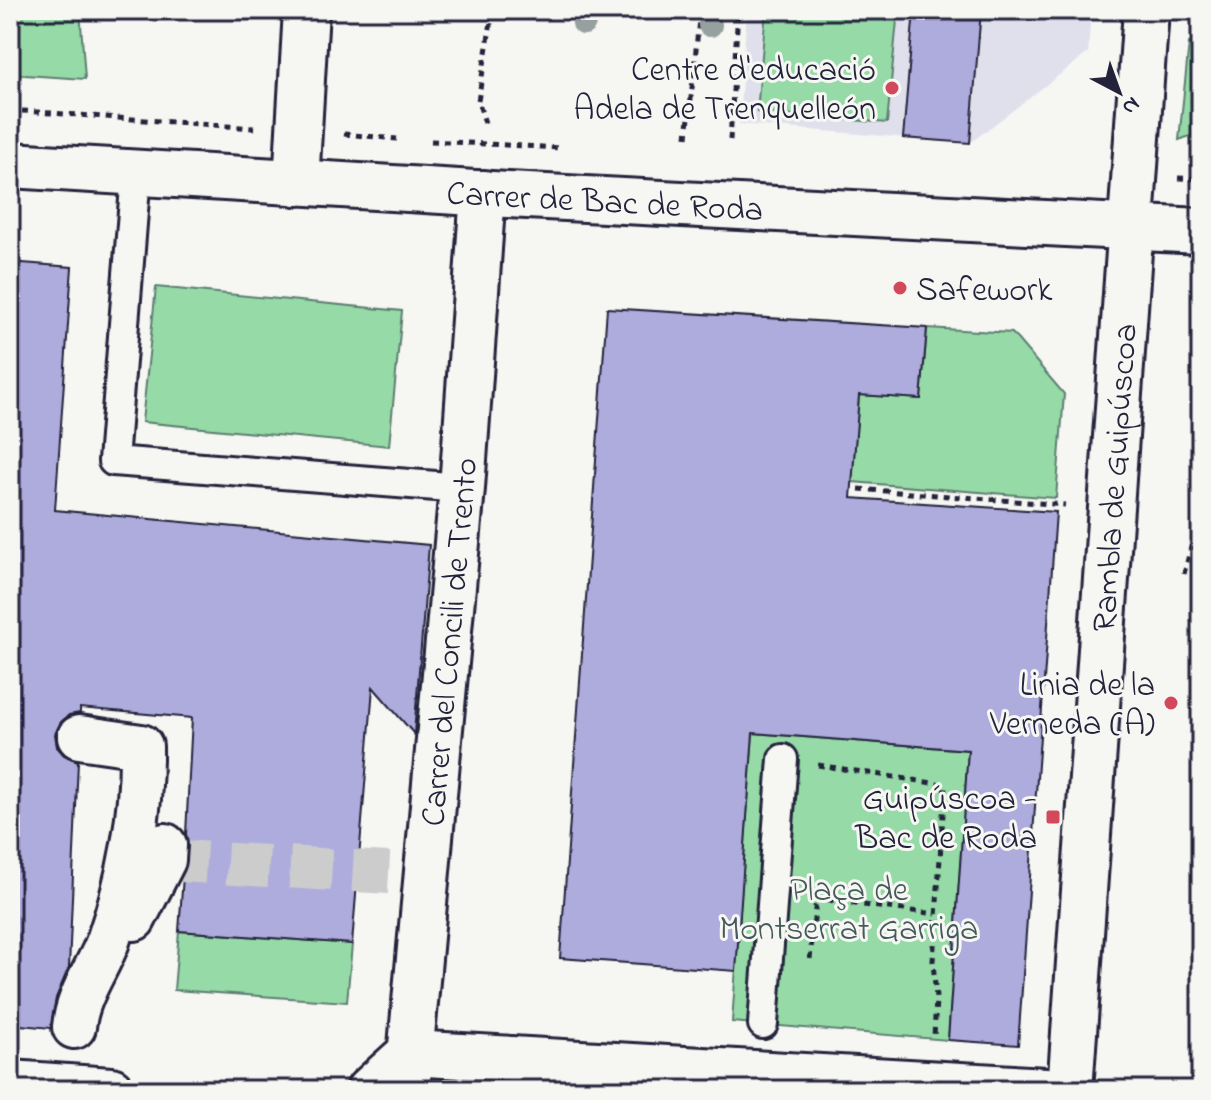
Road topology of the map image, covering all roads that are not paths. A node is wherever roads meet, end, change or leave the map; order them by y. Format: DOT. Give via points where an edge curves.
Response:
graph roads {
  1 [pos="306,10"];
  2 [pos="1146,10"];
  3 [pos="10,165"];
  4 [pos="136,174"];
  5 [pos="296,183"];
  6 [pos="483,193"];
  7 [pos="1131,227"];
  8 [pos="1201,231"];
  9 [pos="462,488"];
  10 [pos="79,737"];
  11 [pos="783,759"];
  12 [pos="165,845"];
  13 [pos="763,1024"];
  14 [pos="408,1072"];
  15 [pos="10,1083"];
  16 [pos="111,1090"];
  17 [pos="369,1090"];
  18 [pos="1046,1090"];
  19 [pos="1070,1090"];
  1 -- 5 [label="street"];
  2 -- 7 [label="street, Rambla de Guipúscoa"];
  3 -- 4 [label="street, Carrer de Bac de Roda"];
  4 -- 5 [label="street, Carrer de Bac de Roda"];
  4 -- 9 [label="lane" via="113,461"];
  5 -- 6 [label="street, Carrer de Bac de Roda"];
  6 -- 7 [label="street, Carrer de Bac de Roda"];
  6 -- 9 [label="street, Carrer del Concili de Trento"];
  7 -- 8 [label="street, Carrer de Bac de Roda"];
  7 -- 19 [label="street, Rambla de Guipúscoa"];
  9 -- 14 [label="street, Carrer del Concili de Trento"];
  10 -- 12 [label="street" via="157,751 141,786 129,873 107,944 76,1007 75,1037 164,860"];
  11 -- 13 [label="lane"];
  14 -- 17 [label="street"];
  14 -- 18 [label="street"];
  15 -- 16 [label="street"];
}
